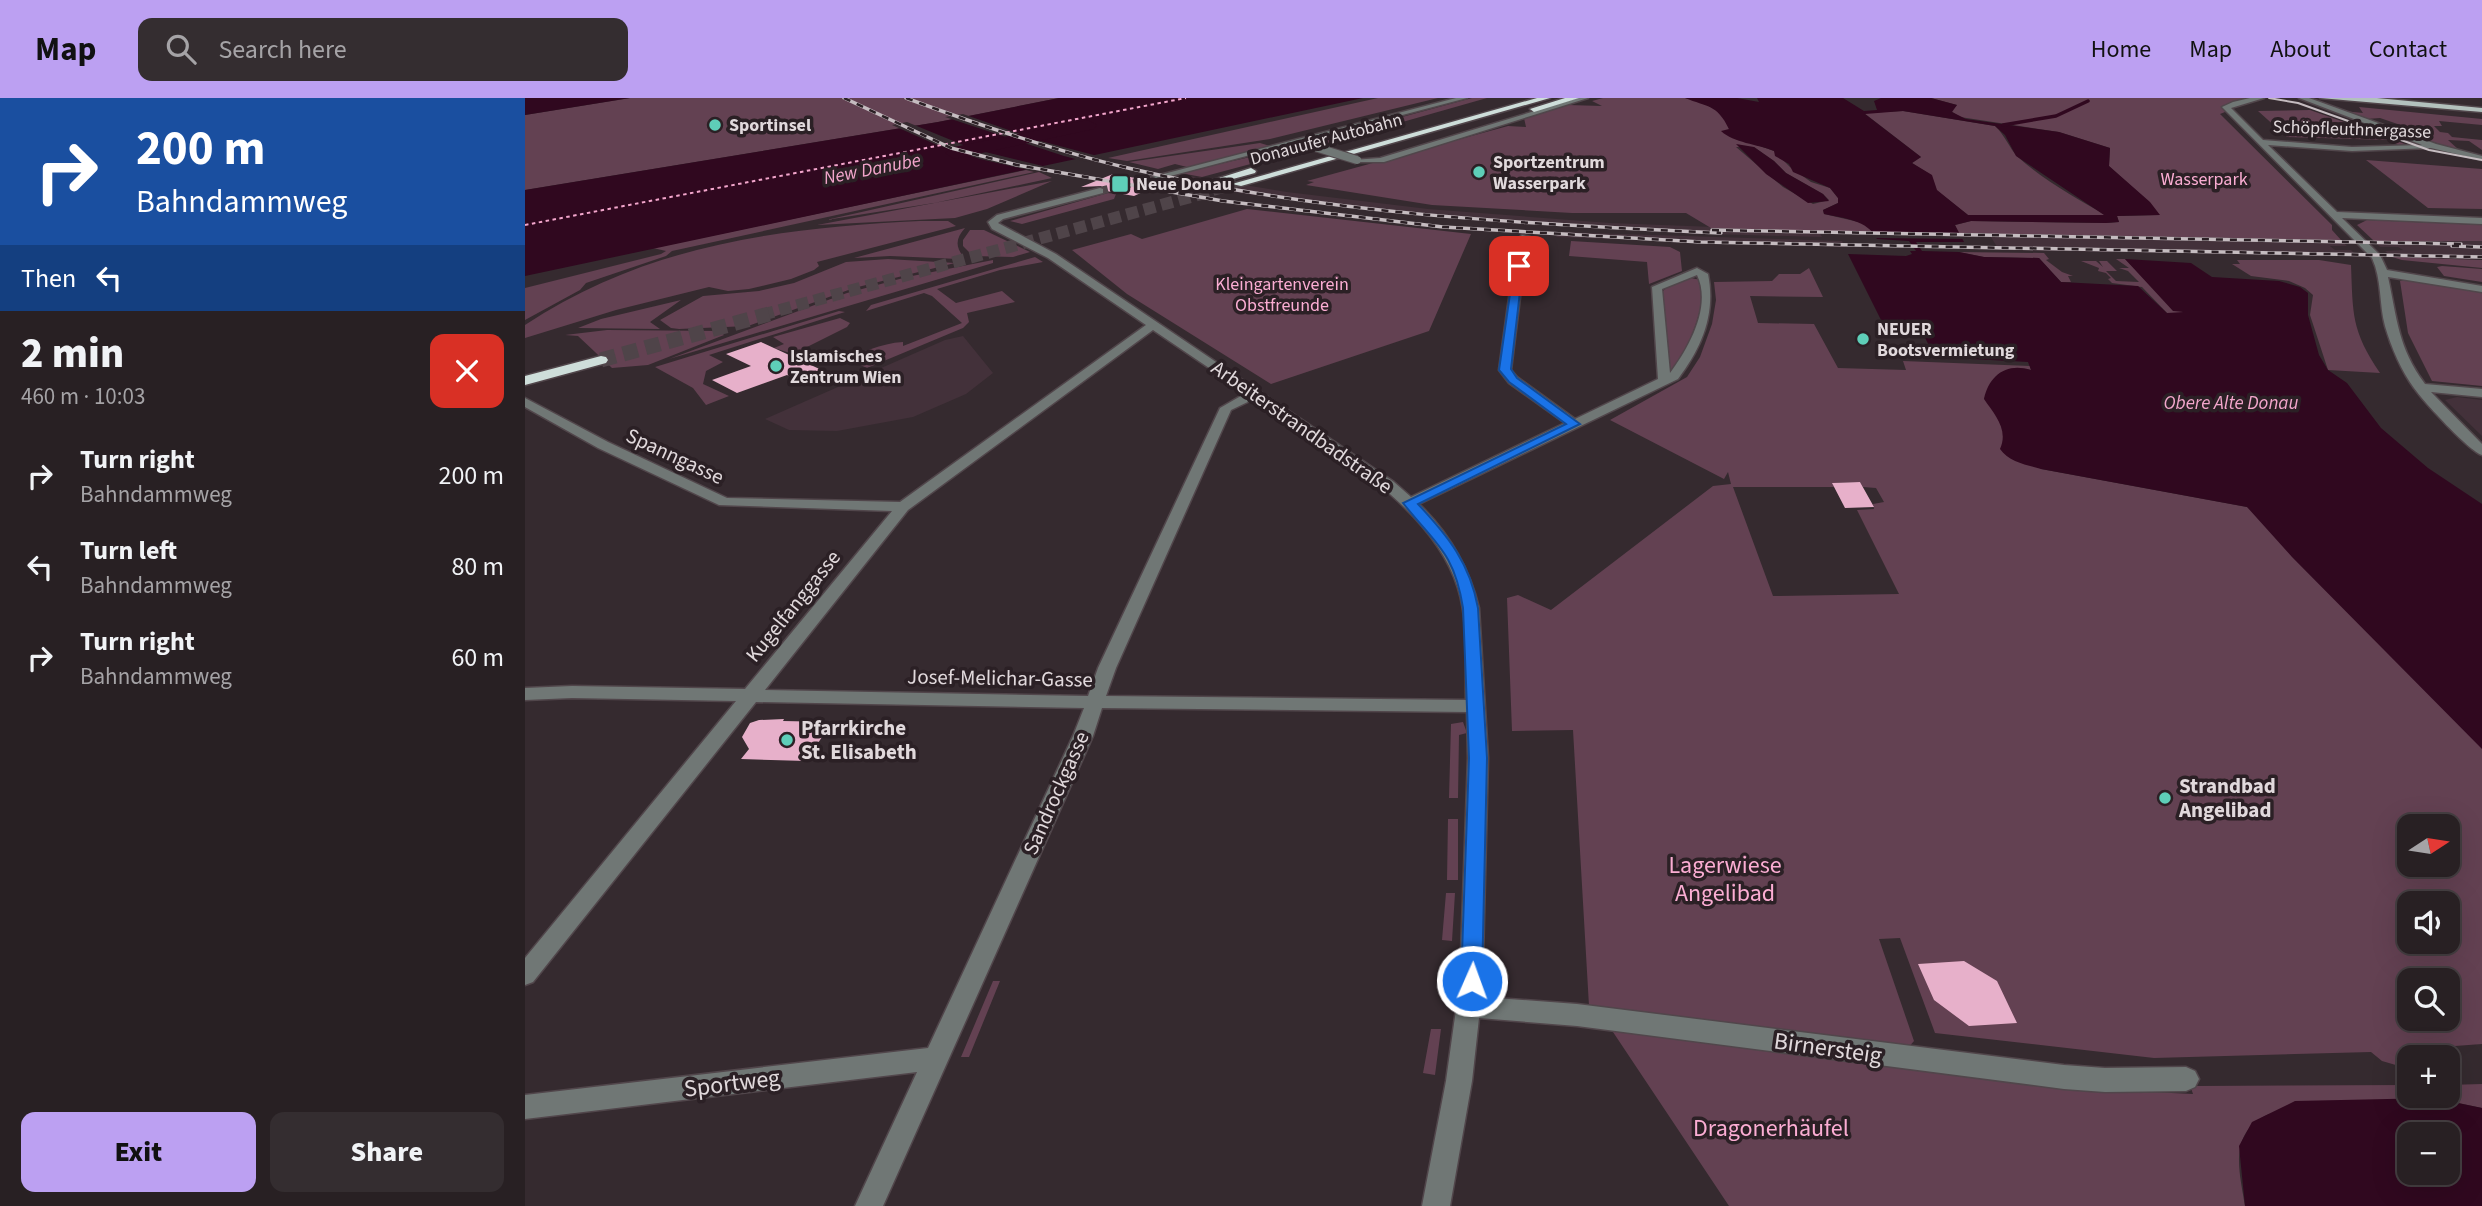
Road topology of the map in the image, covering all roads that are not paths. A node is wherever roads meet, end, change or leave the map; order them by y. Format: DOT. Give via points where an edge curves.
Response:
graph roads {
  1 [pos="1464,98"];
  2 [pos="1520,98"];
  3 [pos="1546,98"];
  4 [pos="1575,98"];
  5 [pos="1585,98"];
  6 [pos="2258,98"];
  7 [pos="2302,98"];
  8 [pos="2323,98"];
  9 [pos="2355,98"];
  10 [pos="1476,103"];
  11 [pos="2407,103"];
  12 [pos="2482,110"];
  13 [pos="1419,121"];
  14 [pos="1408,125"];
  15 [pos="1396,140"];
  16 [pos="1362,141"];
  17 [pos="2261,142"];
  18 [pos="1300,143"];
  19 [pos="2433,146"];
  20 [pos="2481,159"];
  21 [pos="1156,177"];
  22 [pos="1217,180"];
  23 [pos="1237,184"];
  24 [pos="1100,191"];
  25 [pos="2333,215"];
  26 [pos="2482,221"];
  27 [pos="1525,237"];
  28 [pos="2384,274"];
  29 [pos="2482,289"];
  30 [pos="1153,325"];
  31 [pos="525,369"];
  32 [pos="1664,379"];
  33 [pos="525,382"];
  34 [pos="2419,387"];
  35 [pos="2482,393"];
  36 [pos="1254,394"];
  37 [pos="525,402"];
  38 [pos="1574,424"];
  39 [pos="2482,451"];
  40 [pos="1410,503"];
  41 [pos="903,507"];
  42 [pos="525,694"];
  43 [pos="750,697"];
  44 [pos="1095,702"];
  45 [pos="1475,706"];
  46 [pos="525,975"];
  47 [pos="1470,1007"];
  48 [pos="938,1058"];
  49 [pos="2186,1079"];
  50 [pos="525,1107"];
  51 [pos="869,1206"];
  52 [pos="1436,1206"];
  1 -- 18 [label="street"];
  2 -- 16 [label="highway, Donauufer Autobahn"];
  3 -- 15 [label="highway, Donauufer Autobahn"];
  4 -- 15 [label="highway"];
  5 -- 18 [label="street, bridge" via="1372,161"];
  6 -- 17 [label="street" via="2226,107"];
  7 -- 19 [label="street"];
  8 -- 11 [label="main road"];
  9 -- 11 [label="main road"];
  10 -- 13 [label="highway"];
  11 -- 12 [label="main road"];
  14 -- 16 [label="highway"];
  15 -- 23 [label="highway, Donauufer Autobahn"];
  16 -- 22 [label="highway, Donauufer Autobahn"];
  17 -- 19 [label="street, Schöpfleuthnergasse" via="2352,149"];
  17 -- 25 [label="street"];
  18 -- 21 [label="street"];
  19 -- 20 [label="street, Schöpfleuthnergasse"];
  24 -- 30 [label="street, Arbeiterstrandbadstraße" via="993,222 995,228 1045,251"];
  25 -- 26 [label="street"];
  25 -- 28 [label="street" via="2369,248"];
  27 -- 38 [label="street" via="1505,370"];
  28 -- 29 [label="street"];
  28 -- 34 [label="street" via="2390,327"];
  30 -- 36 [label="street, Arbeiterstrandbadstraße"];
  30 -- 41 [label="street, Kugelfanggasse"];
  31 -- 33 [label="highway" via="597,355"];
  32 -- 32 [label="street" via="1674,376 1684,363 1704,320 1706,284 1697,271 1657,288"];
  32 -- 38 [label="street"];
  34 -- 35 [label="street"];
  34 -- 39 [label="street"];
  36 -- 40 [label="street, Arbeiterstrandbadstraße"];
  36 -- 44 [label="street, Sandrockgasse" via="1227,408"];
  37 -- 41 [label="street, Spanngasse" via="724,502"];
  38 -- 40 [label="street"];
  40 -- 45 [label="street, Arbeiterstrandbadstraße" via="1445,541 1467,586"];
  41 -- 43 [label="street, Kugelfanggasse"];
  42 -- 43 [label="street, Josef-Melichar-Gasse"];
  43 -- 44 [label="street, Josef-Melichar-Gasse"];
  43 -- 46 [label="street, Kugelfanggasse"];
  44 -- 45 [label="street, Josef-Melichar-Gasse"];
  44 -- 48 [label="street, Sandrockgasse"];
  45 -- 47 [label="street, Arbeiterstrandbadstraße" via="1478,758"];
  47 -- 49 [label="street, Birnersteig" via="1577,1015 2064,1077"];
  47 -- 52 [label="street, Arbeiterstrandbadstraße"];
  48 -- 50 [label="street, Sportweg"];
  48 -- 51 [label="street, Sandrockgasse"];
}
